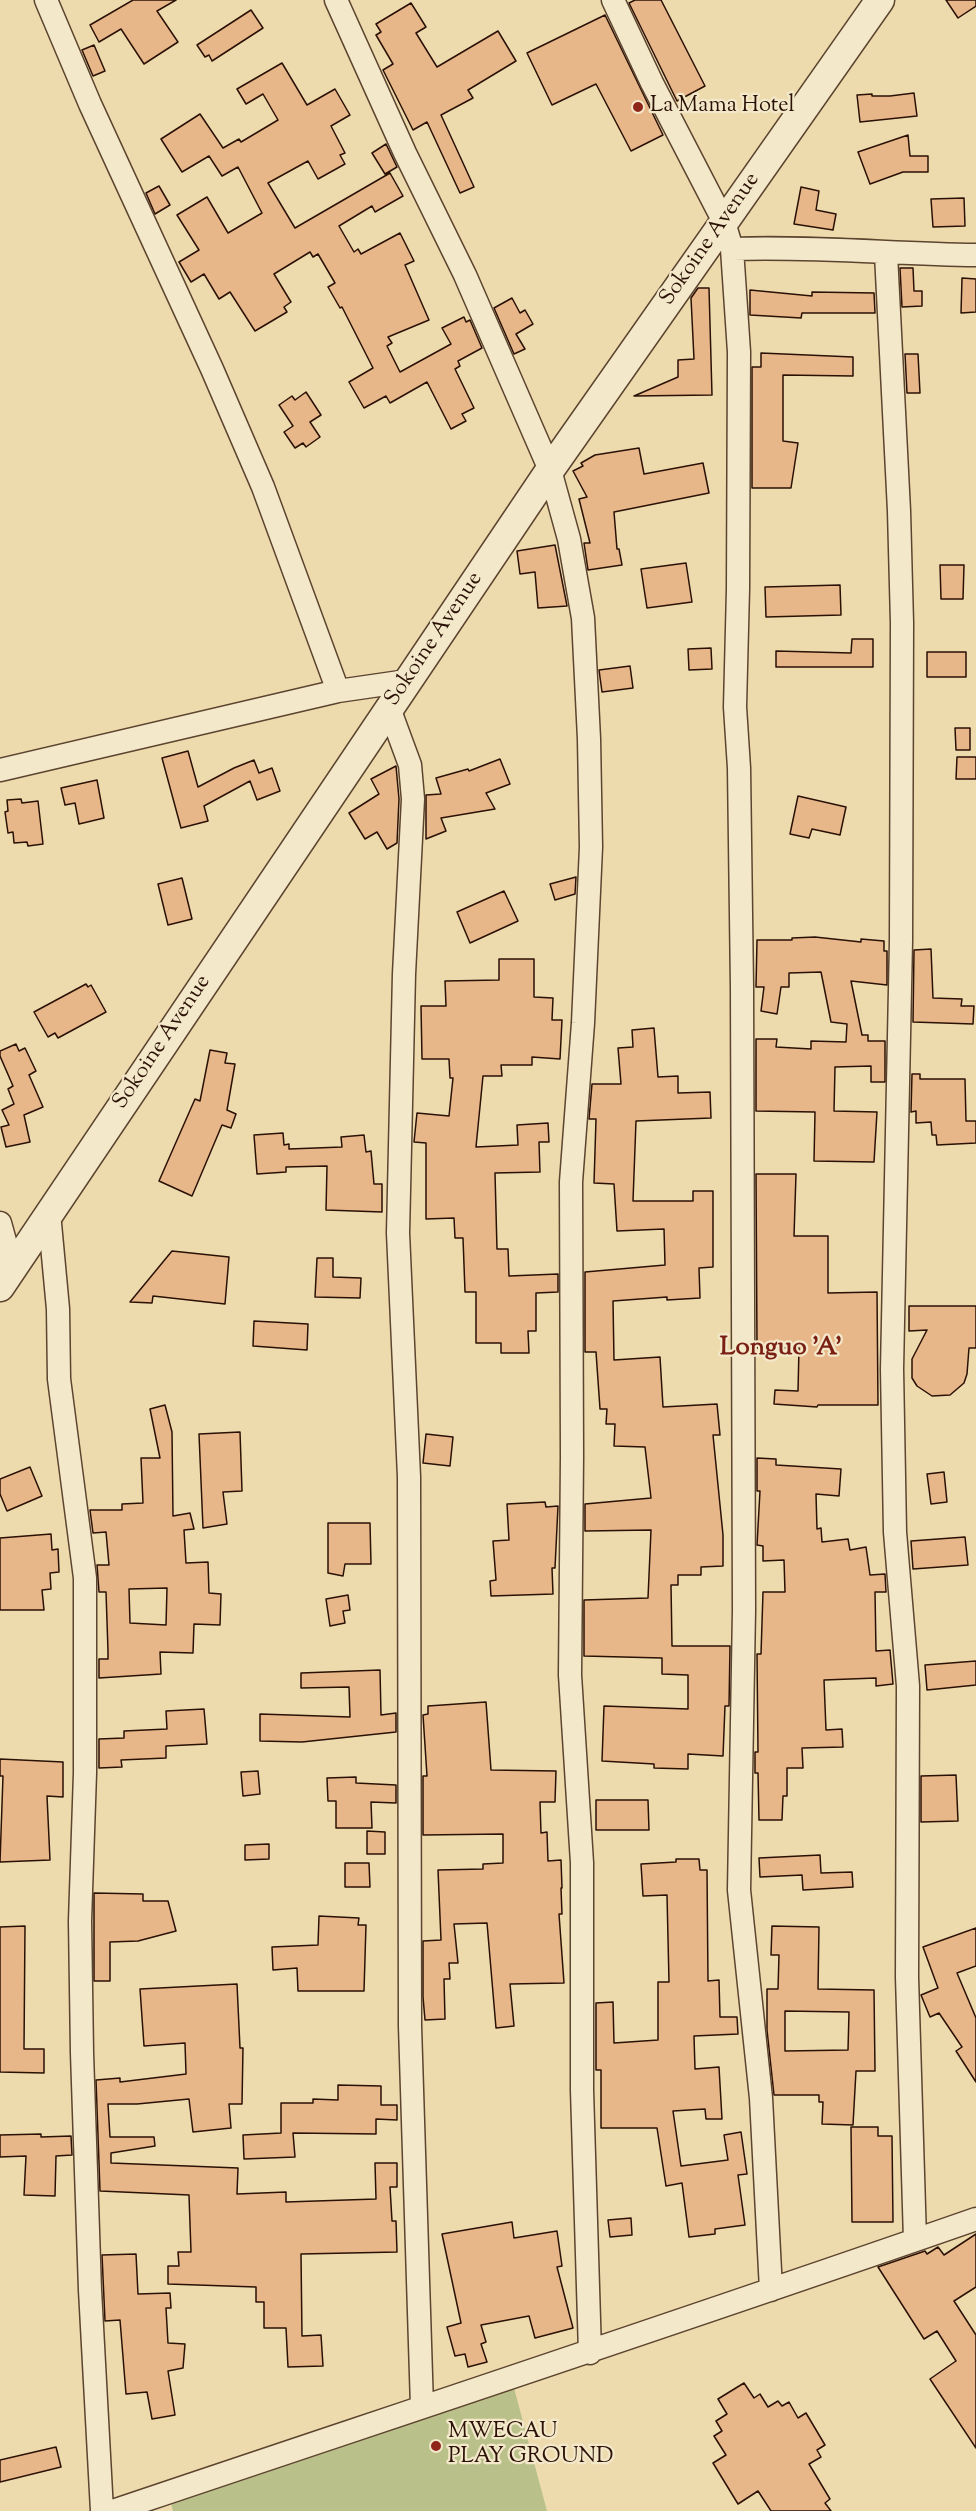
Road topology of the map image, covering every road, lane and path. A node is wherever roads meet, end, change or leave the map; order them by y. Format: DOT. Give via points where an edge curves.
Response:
graph roads {
  1 [pos="46,0"];
  2 [pos="336,0"];
  3 [pos="612,0"];
  4 [pos="880,0"];
  5 [pos="724,222"];
  6 [pos="732,249"];
  7 [pos="886,254"];
  8 [pos="976,255"];
  9 [pos="550,470"];
  10 [pos="407,681"];
  11 [pos="338,691"];
  12 [pos="390,708"];
  13 [pos="0,770"];
  14 [pos="50,1213"];
  15 [pos="4,1252"];
  16 [pos="976,2219"];
  17 [pos="915,2240"];
  18 [pos="771,2290"];
  19 [pos="590,2353"];
  20 [pos="422,2407"];
  21 [pos="102,2511"];
  22 [pos="113,2511"];
  1 -- 11 [label="street" via="263,487"];
  2 -- 9 [label="street" via="470,286"];
  3 -- 5 [label="street"];
  4 -- 5 [label="street, Sokoine Avenue"];
  5 -- 6 [label="street"];
  5 -- 9 [label="street, Sokoine Avenue"];
  6 -- 7 [label="street" via="792,247"];
  6 -- 18 [label="street" via="740,352 735,707 739,779 744,1610 739,1890 761,2098"];
  7 -- 8 [label="street"];
  7 -- 17 [label="street" via="902,635 902,941 892,1369 895,1532 908,1686 907,1977"];
  9 -- 10 [label="street, Sokoine Avenue"];
  9 -- 19 [label="street" via="569,539 583,618 589,749 590,859 571,1182 570,1675 582,1863 582,2090"];
  10 -- 11 [label="street"];
  10 -- 12 [label="street, Sokoine Avenue"];
  11 -- 13 [label="street"];
  12 -- 14 [label="street, Sokoine Avenue"];
  12 -- 20 [label="street" via="410,765 413,799 398,1233 409,1477 410,2026"];
  14 -- 15 [label="street, Sokoine Avenue"];
  14 -- 21 [label="street" via="59,1379 85,1578 82,2042"];
  16 -- 17 [label="street"];
  17 -- 18 [label="street"];
  18 -- 19 [label="street"];
  19 -- 20 [label="street"];
  20 -- 22 [label="street"];
}
